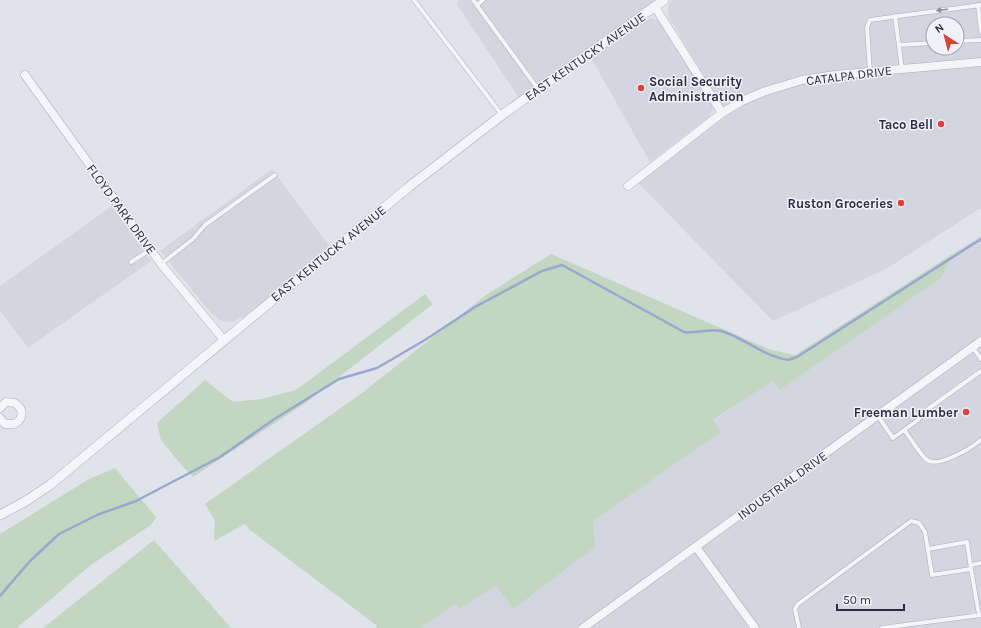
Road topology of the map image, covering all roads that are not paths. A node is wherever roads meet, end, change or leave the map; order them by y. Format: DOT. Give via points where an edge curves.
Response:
graph roads {
  1 [pos="414,0"];
  2 [pos="473,0"];
  3 [pos="483,0"];
  4 [pos="664,0"];
  5 [pos="477,5"];
  6 [pos="979,5"];
  7 [pos="655,7"];
  8 [pos="895,16"];
  9 [pos="981,32"];
  10 [pos="981,40"];
  11 [pos="965,41"];
  12 [pos="925,43"];
  13 [pos="898,45"];
  14 [pos="981,62"];
  15 [pos="902,69"];
  16 [pos="870,72"];
  17 [pos="25,75"];
  18 [pos="539,89"];
  19 [pos="722,113"];
  20 [pos="502,115"];
  21 [pos="275,175"];
  22 [pos="628,186"];
  23 [pos="150,250"];
  24 [pos="131,262"];
  25 [pos="161,264"];
  26 [pos="224,340"];
  27 [pos="981,341"];
  28 [pos="973,348"];
  29 [pos="981,359"];
  30 [pos="981,371"];
  31 [pos="1,405"];
  32 [pos="878,416"];
  33 [pos="0,418"];
  34 [pos="904,430"];
  35 [pos="981,440"];
  36 [pos="0,515"];
  37 [pos="696,547"];
  38 [pos="928,549"];
  39 [pos="981,563"];
  40 [pos="971,567"];
  41 [pos="980,615"];
  42 [pos="583,628"];
  43 [pos="755,628"];
  44 [pos="799,628"];
  45 [pos="882,628"];
  1 -- 20 [label="lane"];
  2 -- 5 [label="lane"];
  3 -- 5 [label="lane"];
  4 -- 7 [label="street, EAST KENTUCKY AVENUE"];
  5 -- 18 [label="lane"];
  6 -- 8 [label="lane, one-way"];
  6 -- 9 [label="lane"];
  7 -- 18 [label="street, EAST KENTUCKY AVENUE"];
  7 -- 19 [label="street"];
  8 -- 13 [label="lane"];
  8 -- 16 [label="lane" via="870,20 868,23"];
  10 -- 11 [label="lane"];
  12 -- 13 [label="lane"];
  13 -- 15 [label="lane"];
  14 -- 15 [label="street, CATALPA DRIVE"];
  15 -- 16 [label="street, CATALPA DRIVE"];
  16 -- 19 [label="street, CATALPA DRIVE" via="802,80 756,95"];
  17 -- 23 [label="street, FLOYD PARK DRIVE"];
  18 -- 20 [label="street, EAST KENTUCKY AVENUE"];
  19 -- 22 [label="street, CATALPA DRIVE"];
  20 -- 26 [label="street, EAST KENTUCKY AVENUE" via="410,186"];
  21 -- 25 [label="lane" via="206,225 193,239"];
  23 -- 24 [label="lane"];
  23 -- 25 [label="street, FLOYD PARK DRIVE"];
  25 -- 26 [label="street, FLOYD PARK DRIVE"];
  26 -- 36 [label="street, EAST KENTUCKY AVENUE" via="50,485"];
  27 -- 28 [label="street, INDUSTRIAL DRIVE"];
  28 -- 29 [label="lane"];
  28 -- 32 [label="street, INDUSTRIAL DRIVE"];
  30 -- 34 [label="lane" via="928,409"];
  31 -- 33 [label="street" via="6,402 16,403 22,409 22,414 14,424 5,424"];
  32 -- 34 [label="lane" via="893,438"];
  32 -- 37 [label="street, INDUSTRIAL DRIVE"];
  34 -- 35 [label="lane" via="926,459 938,463"];
  37 -- 42 [label="street, INDUSTRIAL DRIVE"];
  37 -- 43 [label="street"];
  38 -- 40 [label="lane" via="967,542"];
  38 -- 40 [label="lane" via="932,575"];
  38 -- 44 [label="lane" via="925,532 921,526 911,521 907,523 798,604 795,612"];
  39 -- 40 [label="lane"];
  40 -- 41 [label="lane"];
  41 -- 45 [label="lane"];
}
